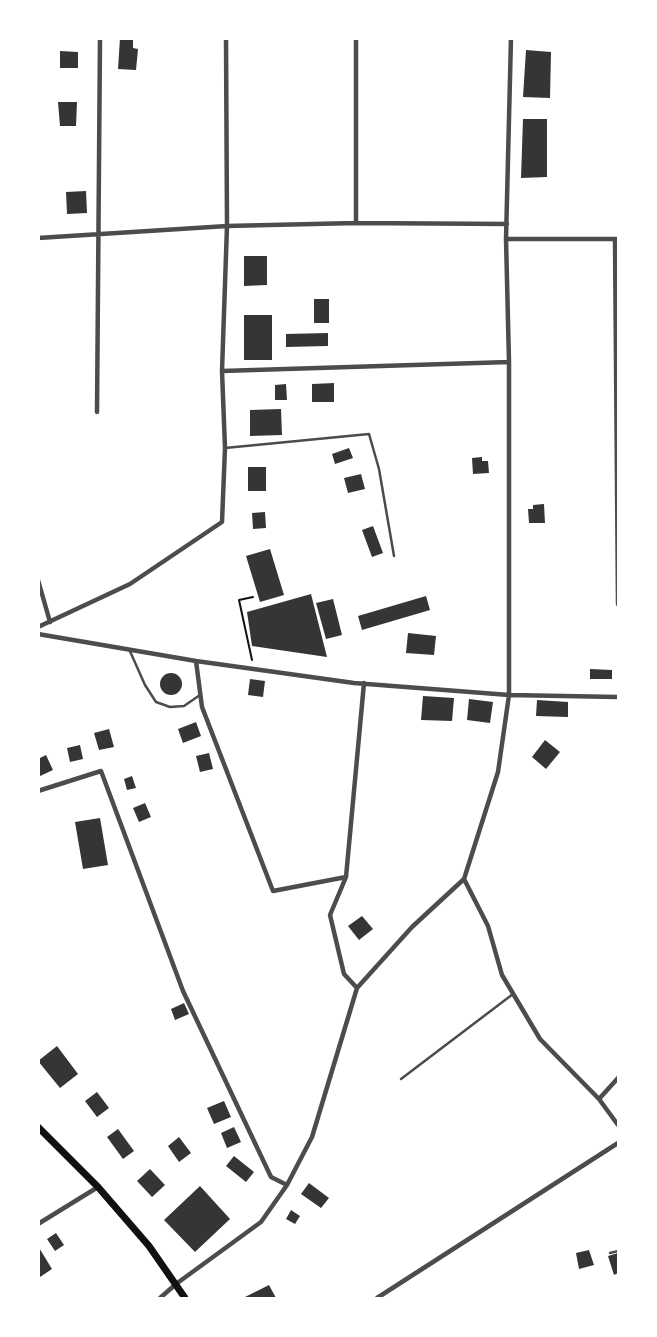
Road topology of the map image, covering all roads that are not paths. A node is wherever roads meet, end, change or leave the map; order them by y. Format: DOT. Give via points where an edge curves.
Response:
graph roads {
  1 [pos="100,38"];
  2 [pos="226,38"];
  3 [pos="356,38"];
  4 [pos="511,38"];
  5 [pos="356,223"];
  6 [pos="507,224"];
  7 [pos="227,226"];
  8 [pos="100,235"];
  9 [pos="38,238"];
  10 [pos="506,239"];
  11 [pos="617,239"];
  12 [pos="509,362"];
  13 [pos="222,370"];
  14 [pos="97,412"];
  15 [pos="225,448"];
  16 [pos="394,556"];
  17 [pos="38,580"];
  18 [pos="618,604"];
  19 [pos="50,622"];
  20 [pos="38,627"];
  21 [pos="38,634"];
  22 [pos="129,649"];
  23 [pos="196,661"];
  24 [pos="364,683"];
  25 [pos="200,695"];
  26 [pos="509,695"];
  27 [pos="618,697"];
  28 [pos="38,791"];
  29 [pos="346,877"];
  30 [pos="464,879"];
  31 [pos="357,988"];
  32 [pos="513,994"];
  33 [pos="618,1078"];
  34 [pos="401,1079"];
  35 [pos="599,1099"];
  36 [pos="618,1125"];
  37 [pos="38,1127"];
  38 [pos="618,1143"];
  39 [pos="287,1185"];
  40 [pos="98,1187"];
  41 [pos="38,1224"];
  42 [pos="618,1251"];
  43 [pos="610,1254"];
  44 [pos="176,1284"];
  45 [pos="160,1298"];
  46 [pos="185,1298"];
  47 [pos="377,1298"];
  1 -- 8 [label="street"];
  2 -- 7 [label="street"];
  3 -- 5 [label="street"];
  4 -- 6 [label="street"];
  5 -- 6 [label="street"];
  5 -- 7 [label="street"];
  6 -- 10 [label="street"];
  7 -- 8 [label="street"];
  7 -- 13 [label="street"];
  8 -- 9 [label="street"];
  8 -- 14 [label="street"];
  10 -- 11 [label="street"];
  10 -- 12 [label="street"];
  11 -- 18 [label="street"];
  12 -- 13 [label="street"];
  12 -- 26 [label="street"];
  13 -- 15 [label="street"];
  15 -- 16 [label="lane" via="369,434"];
  15 -- 19 [label="street" via="222,522 130,584"];
  17 -- 19 [label="street"];
  19 -- 20 [label="street"];
  21 -- 22 [label="street"];
  22 -- 23 [label="street"];
  22 -- 25 [label="lane" via="156,702 184,706"];
  23 -- 24 [label="street"];
  23 -- 25 [label="street"];
  24 -- 26 [label="street"];
  24 -- 29 [label="street"];
  25 -- 29 [label="street" via="273,891"];
  26 -- 27 [label="street"];
  26 -- 30 [label="street" via="498,772"];
  28 -- 39 [label="street" via="101,771 183,991 271,1177"];
  29 -- 31 [label="street" via="330,915 344,974"];
  30 -- 31 [label="street"];
  30 -- 32 [label="street" via="488,926 502,975"];
  31 -- 39 [label="street" via="312,1137"];
  32 -- 34 [label="lane"];
  32 -- 35 [label="street" via="540,1039"];
  33 -- 35 [label="street"];
  35 -- 36 [label="street"];
  37 -- 40 [label="main road"];
  38 -- 47 [label="street"];
  39 -- 44 [label="street" via="261,1222"];
  40 -- 41 [label="street"];
  40 -- 44 [label="main road"];
  42 -- 43 [label="lane"];
  44 -- 45 [label="street"];
  44 -- 46 [label="main road"];
}
